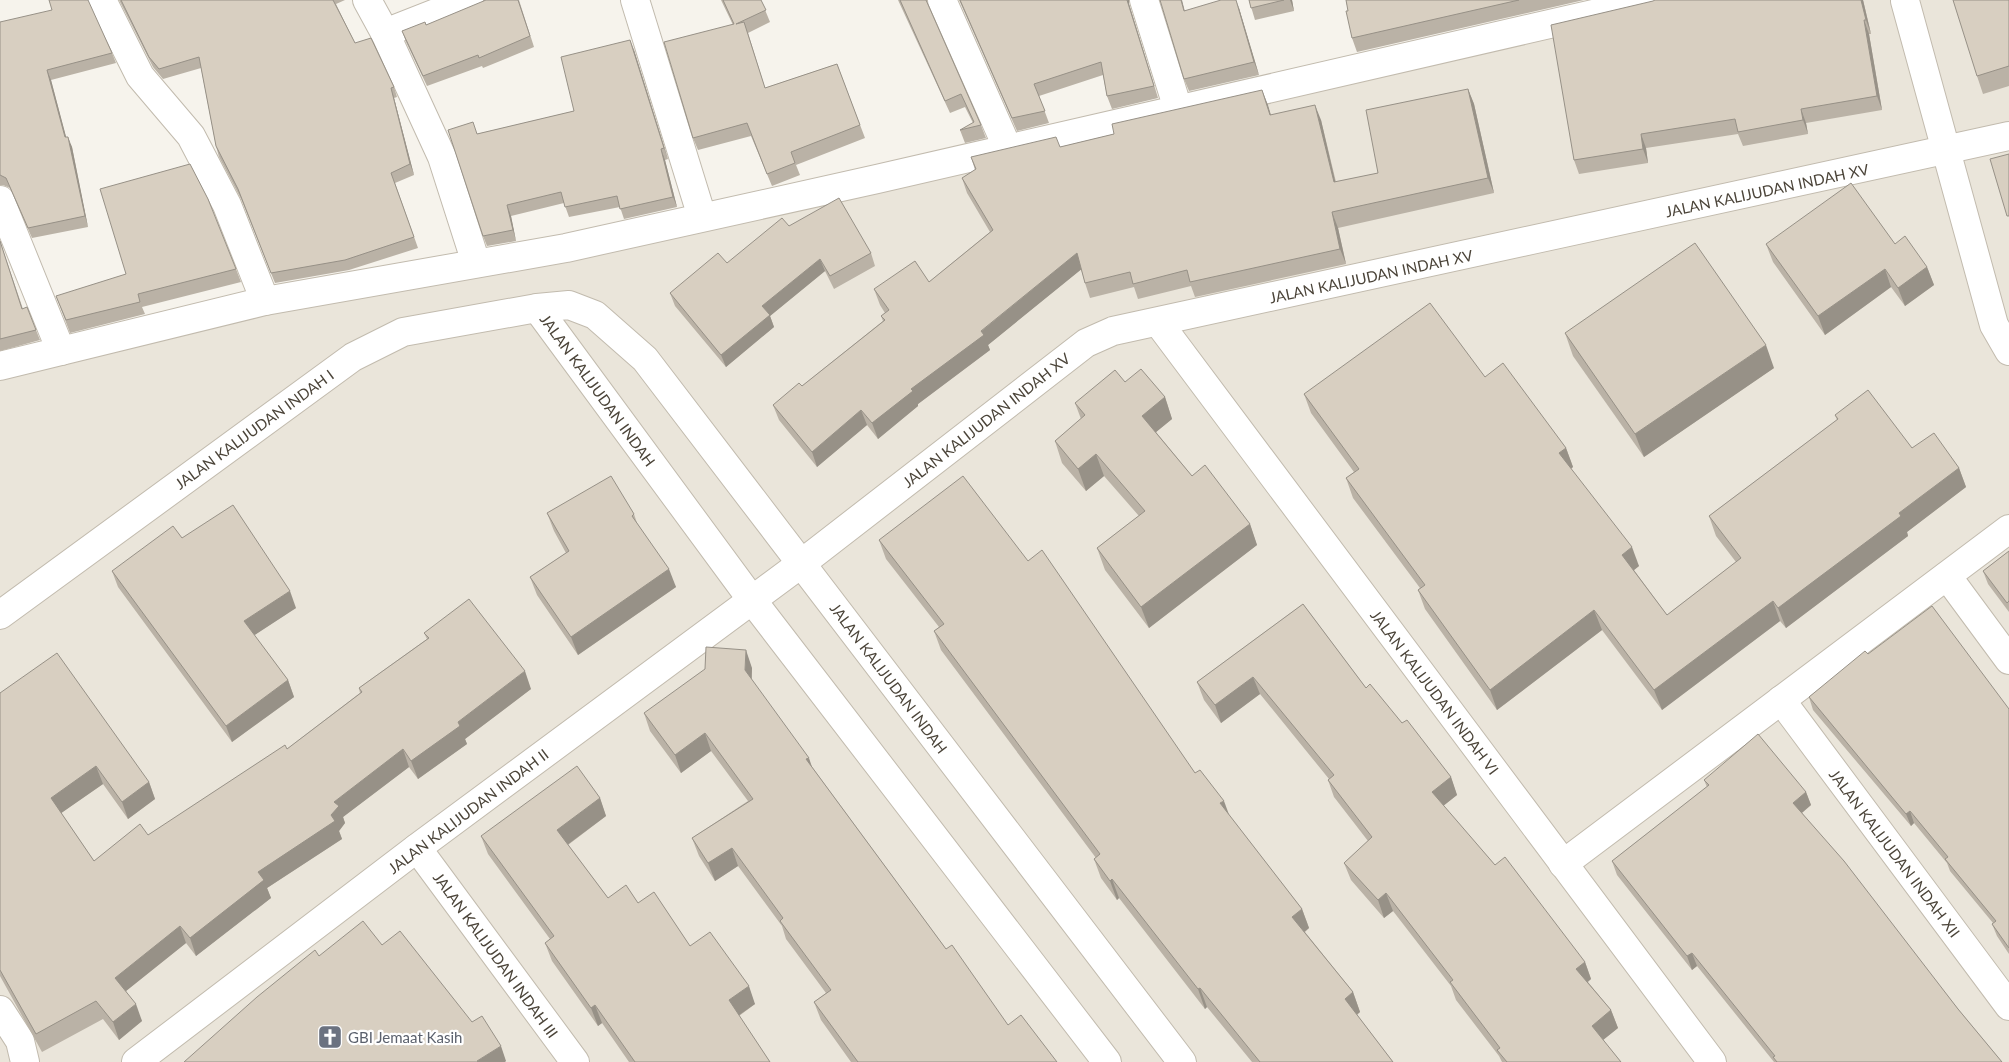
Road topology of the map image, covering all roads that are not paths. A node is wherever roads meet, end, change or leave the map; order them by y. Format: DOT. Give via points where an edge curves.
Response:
graph roads {
  1 [pos="102,0"];
  2 [pos="367,0"];
  3 [pos="469,0"];
  4 [pos="635,0"];
  5 [pos="942,0"];
  6 [pos="1144,0"];
  7 [pos="1654,0"];
  8 [pos="1905,1"];
  9 [pos="385,33"];
  10 [pos="1178,109"];
  11 [pos="2009,136"];
  12 [pos="1008,149"];
  13 [pos="1944,151"];
  14 [pos="0,200"];
  15 [pos="702,218"];
  16 [pos="476,264"];
  17 [pos="265,301"];
  18 [pos="537,308"];
  19 [pos="1158,322"];
  20 [pos="61,351"];
  21 [pos="2009,351"];
  22 [pos="0,366"];
  23 [pos="2009,529"];
  24 [pos="802,563"];
  25 [pos="1947,576"];
  26 [pos="752,600"];
  27 [pos="0,614"];
  28 [pos="2009,660"];
  29 [pos="1781,700"];
  30 [pos="417,848"];
  31 [pos="1563,864"];
  32 [pos="2009,1006"];
  33 [pos="0,1010"];
  34 [pos="0,1028"];
  35 [pos="26,1062"];
  36 [pos="136,1062"];
  37 [pos="575,1062"];
  38 [pos="1107,1062"];
  39 [pos="1182,1062"];
  40 [pos="1712,1062"];
  1 -- 17 [label="street" via="140,76 191,136 227,205"];
  2 -- 9 [label="street"];
  3 -- 9 [label="street"];
  4 -- 15 [label="street"];
  5 -- 12 [label="street"];
  6 -- 10 [label="street"];
  7 -- 10 [label="street"];
  8 -- 13 [label="street"];
  9 -- 16 [label="street" via="442,157"];
  10 -- 12 [label="street"];
  11 -- 13 [label="street, JALAN KALIJUDAN INDAH XV"];
  12 -- 15 [label="street"];
  13 -- 19 [label="street, JALAN KALIJUDAN INDAH XV"];
  13 -- 21 [label="street" via="1994,325"];
  14 -- 20 [label="street"];
  15 -- 16 [label="street"];
  16 -- 17 [label="street"];
  17 -- 20 [label="street"];
  18 -- 24 [label="street, JALAN KALIJUDAN INDAH" via="569,305 595,315 645,359"];
  18 -- 26 [label="street, JALAN KALIJUDAN INDAH"];
  18 -- 27 [label="street, JALAN KALIJUDAN INDAH I" via="403,332 354,357"];
  19 -- 24 [label="street, JALAN KALIJUDAN INDAH XV" via="1112,331 1086,343"];
  19 -- 31 [label="street, JALAN KALIJUDAN INDAH VI"];
  20 -- 22 [label="street"];
  23 -- 25 [label="street"];
  24 -- 26 [label="street, JALAN KALIJUDAN INDAH II"];
  24 -- 39 [label="street, JALAN KALIJUDAN INDAH"];
  25 -- 28 [label="street"];
  25 -- 29 [label="street"];
  26 -- 30 [label="street, JALAN KALIJUDAN INDAH II"];
  26 -- 38 [label="street, JALAN KALIJUDAN INDAH"];
  29 -- 31 [label="street"];
  29 -- 32 [label="street, JALAN KALIJUDAN INDAH XII"];
  30 -- 36 [label="street, JALAN KALIJUDAN INDAH II"];
  30 -- 37 [label="street, JALAN KALIJUDAN INDAH III"];
  31 -- 40 [label="street, JALAN KALIJUDAN INDAH VI"];
  33 -- 35 [label="street" via="20,1041"];
  34 -- 35 [label="street"];
}
